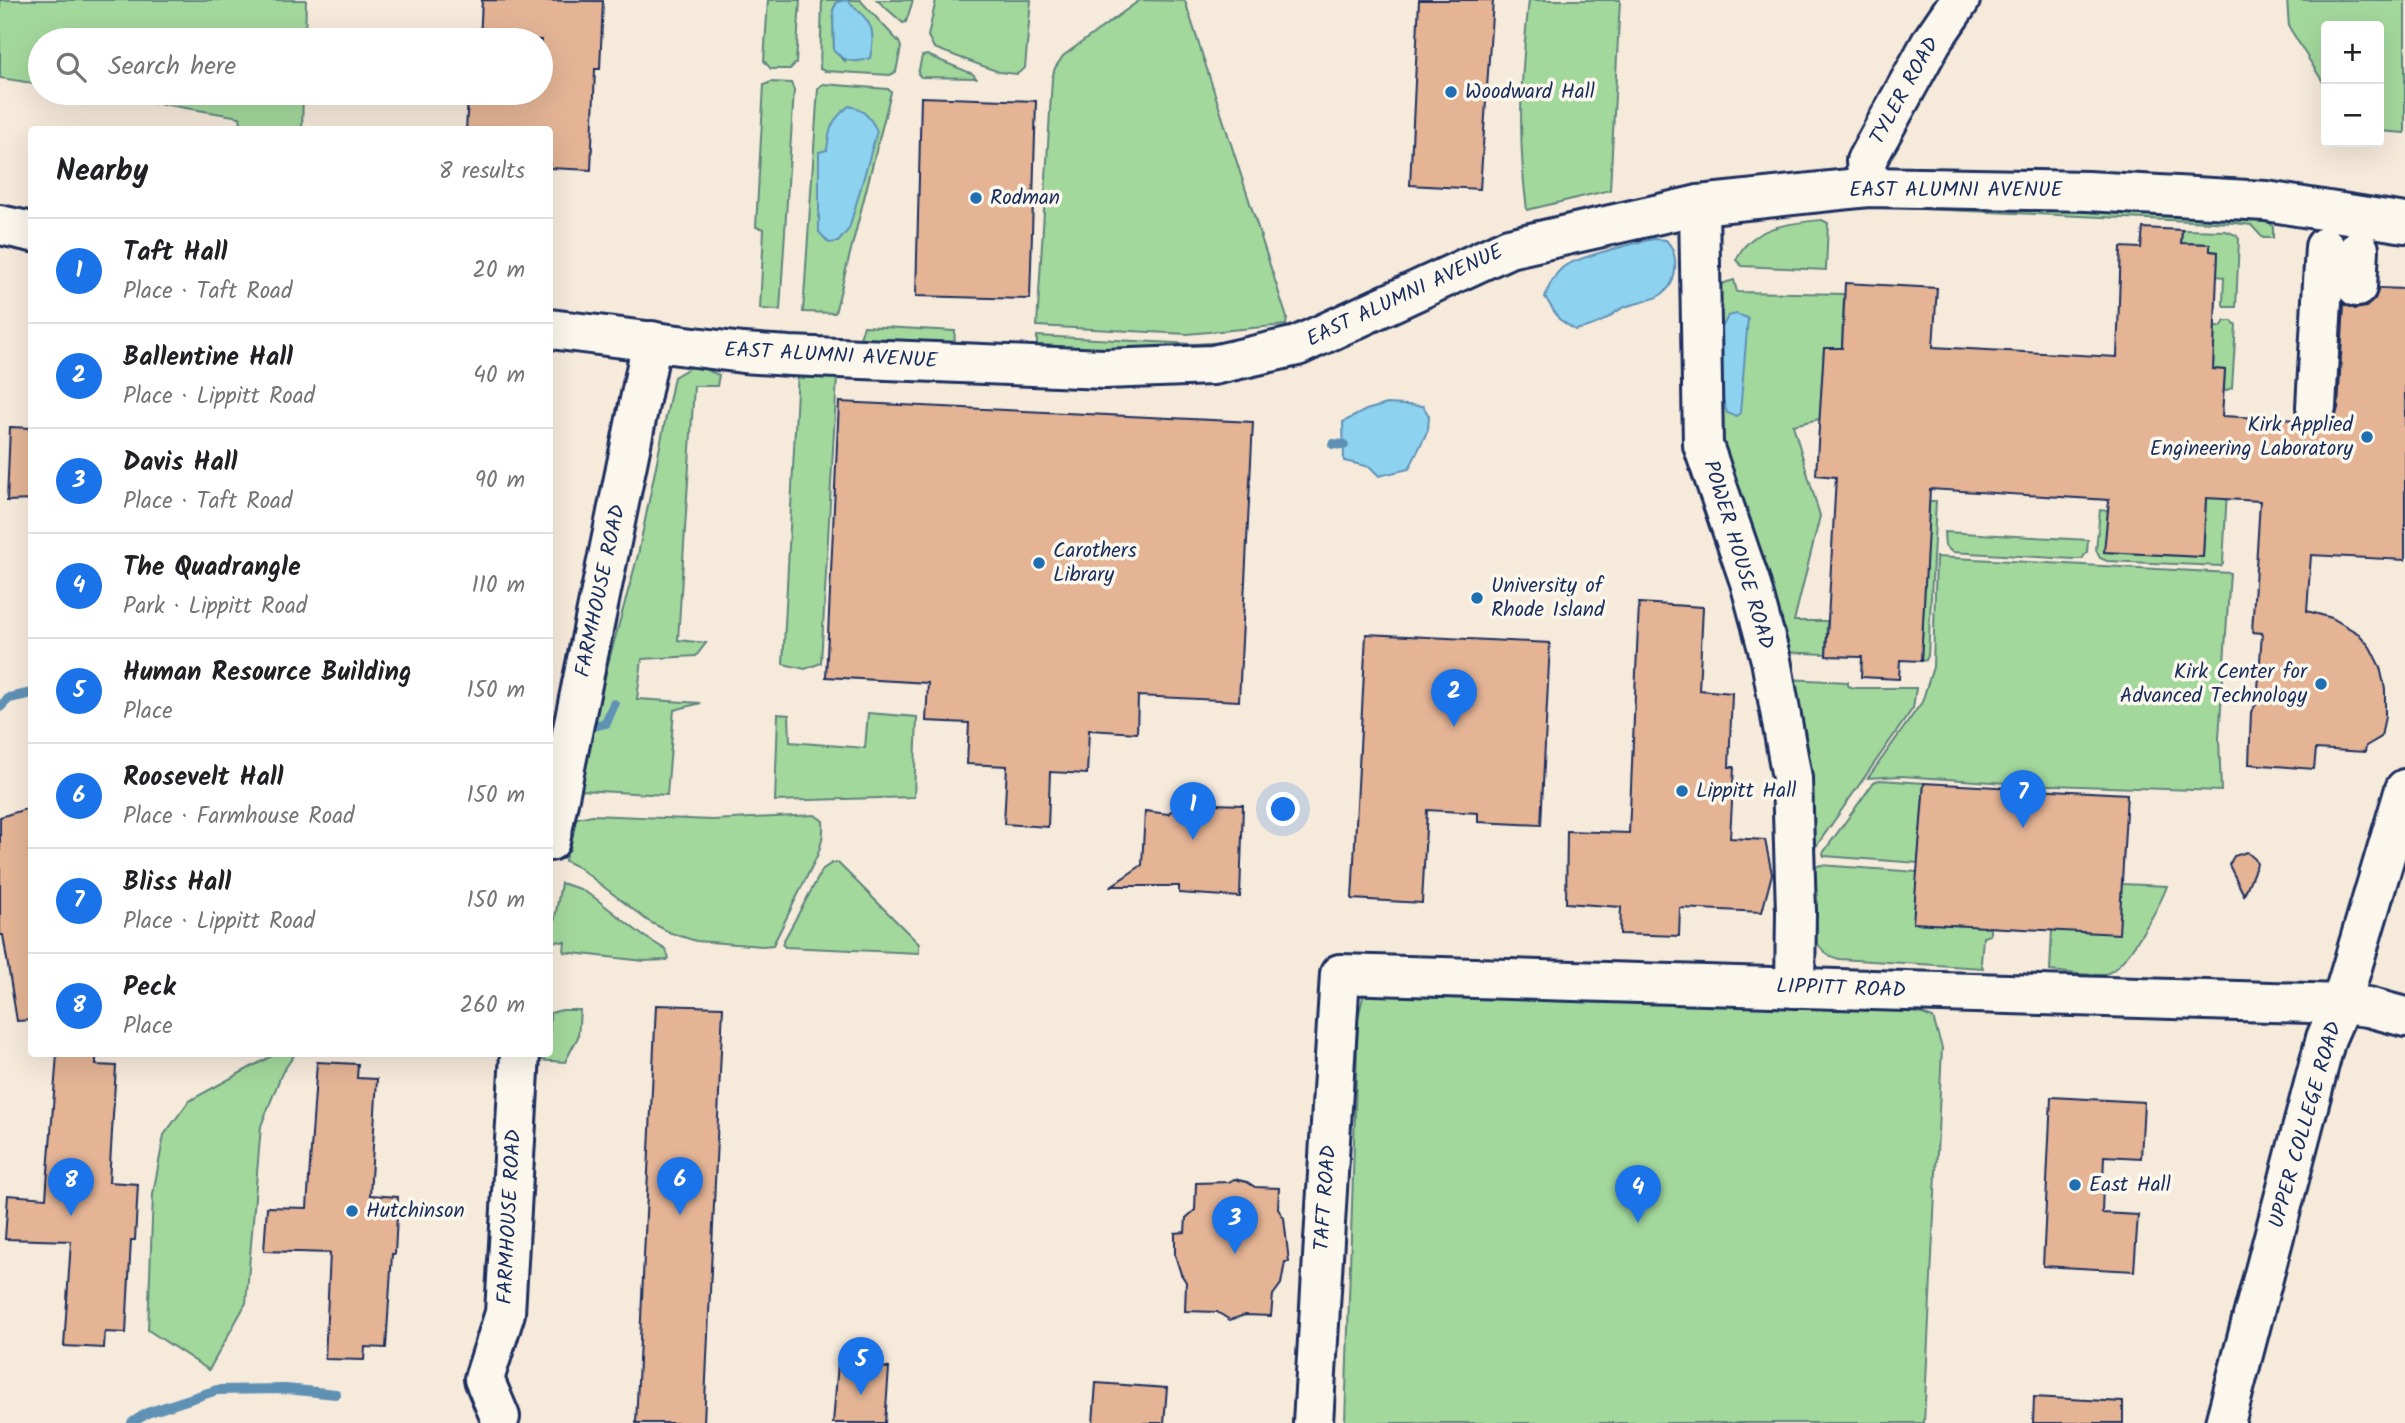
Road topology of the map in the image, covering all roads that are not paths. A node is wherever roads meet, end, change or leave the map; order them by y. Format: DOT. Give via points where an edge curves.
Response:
graph roads {
  1 [pos="1960,0"];
  2 [pos="1868,187"];
  3 [pos="1699,205"];
  4 [pos="2405,223"];
  5 [pos="0,225"];
  6 [pos="28,231"];
  7 [pos="2357,288"];
  8 [pos="560,330"];
  9 [pos="652,341"];
  10 [pos="2316,407"];
  11 [pos="2405,789"];
  12 [pos="553,826"];
  13 [pos="1340,974"];
  14 [pos="1795,988"];
  15 [pos="2341,1004"];
  16 [pos="2405,1017"];
  17 [pos="520,1057"];
  18 [pos="500,1417"];
  19 [pos="1313,1423"];
  20 [pos="2225,1423"];
  1 -- 2 [label="street, TYLER ROAD" via="1932,41 1866,161"];
  2 -- 3 [label="street, EAST ALUMNI AVENUE"];
  2 -- 4 [label="street, EAST ALUMNI AVENUE" via="2087,191 2266,201"];
  3 -- 9 [label="street, EAST ALUMNI AVENUE" via="1509,248 1297,346 1213,365 1030,367 790,356"];
  3 -- 14 [label="street, POWER HOUSE ROAD" via="1703,445 1754,595 1792,778"];
  5 -- 6 [label="street"];
  7 -- 10 [label="street" via="2342,248"];
  8 -- 9 [label="street, EAST ALUMNI AVENUE"];
  9 -- 12 [label="street, FARMHOUSE ROAD"];
  11 -- 15 [label="street, UPPER COLLEGE ROAD"];
  13 -- 14 [label="street, LIPPITT ROAD"];
  13 -- 19 [label="street, TAFT ROAD"];
  14 -- 15 [label="street, LIPPITT ROAD"];
  15 -- 16 [label="street, LIPPITT ROAD"];
  15 -- 20 [label="street, UPPER COLLEGE ROAD" via="2326,1038"];
  17 -- 18 [label="street, FARMHOUSE ROAD" via="505,1313 484,1379"];
}
